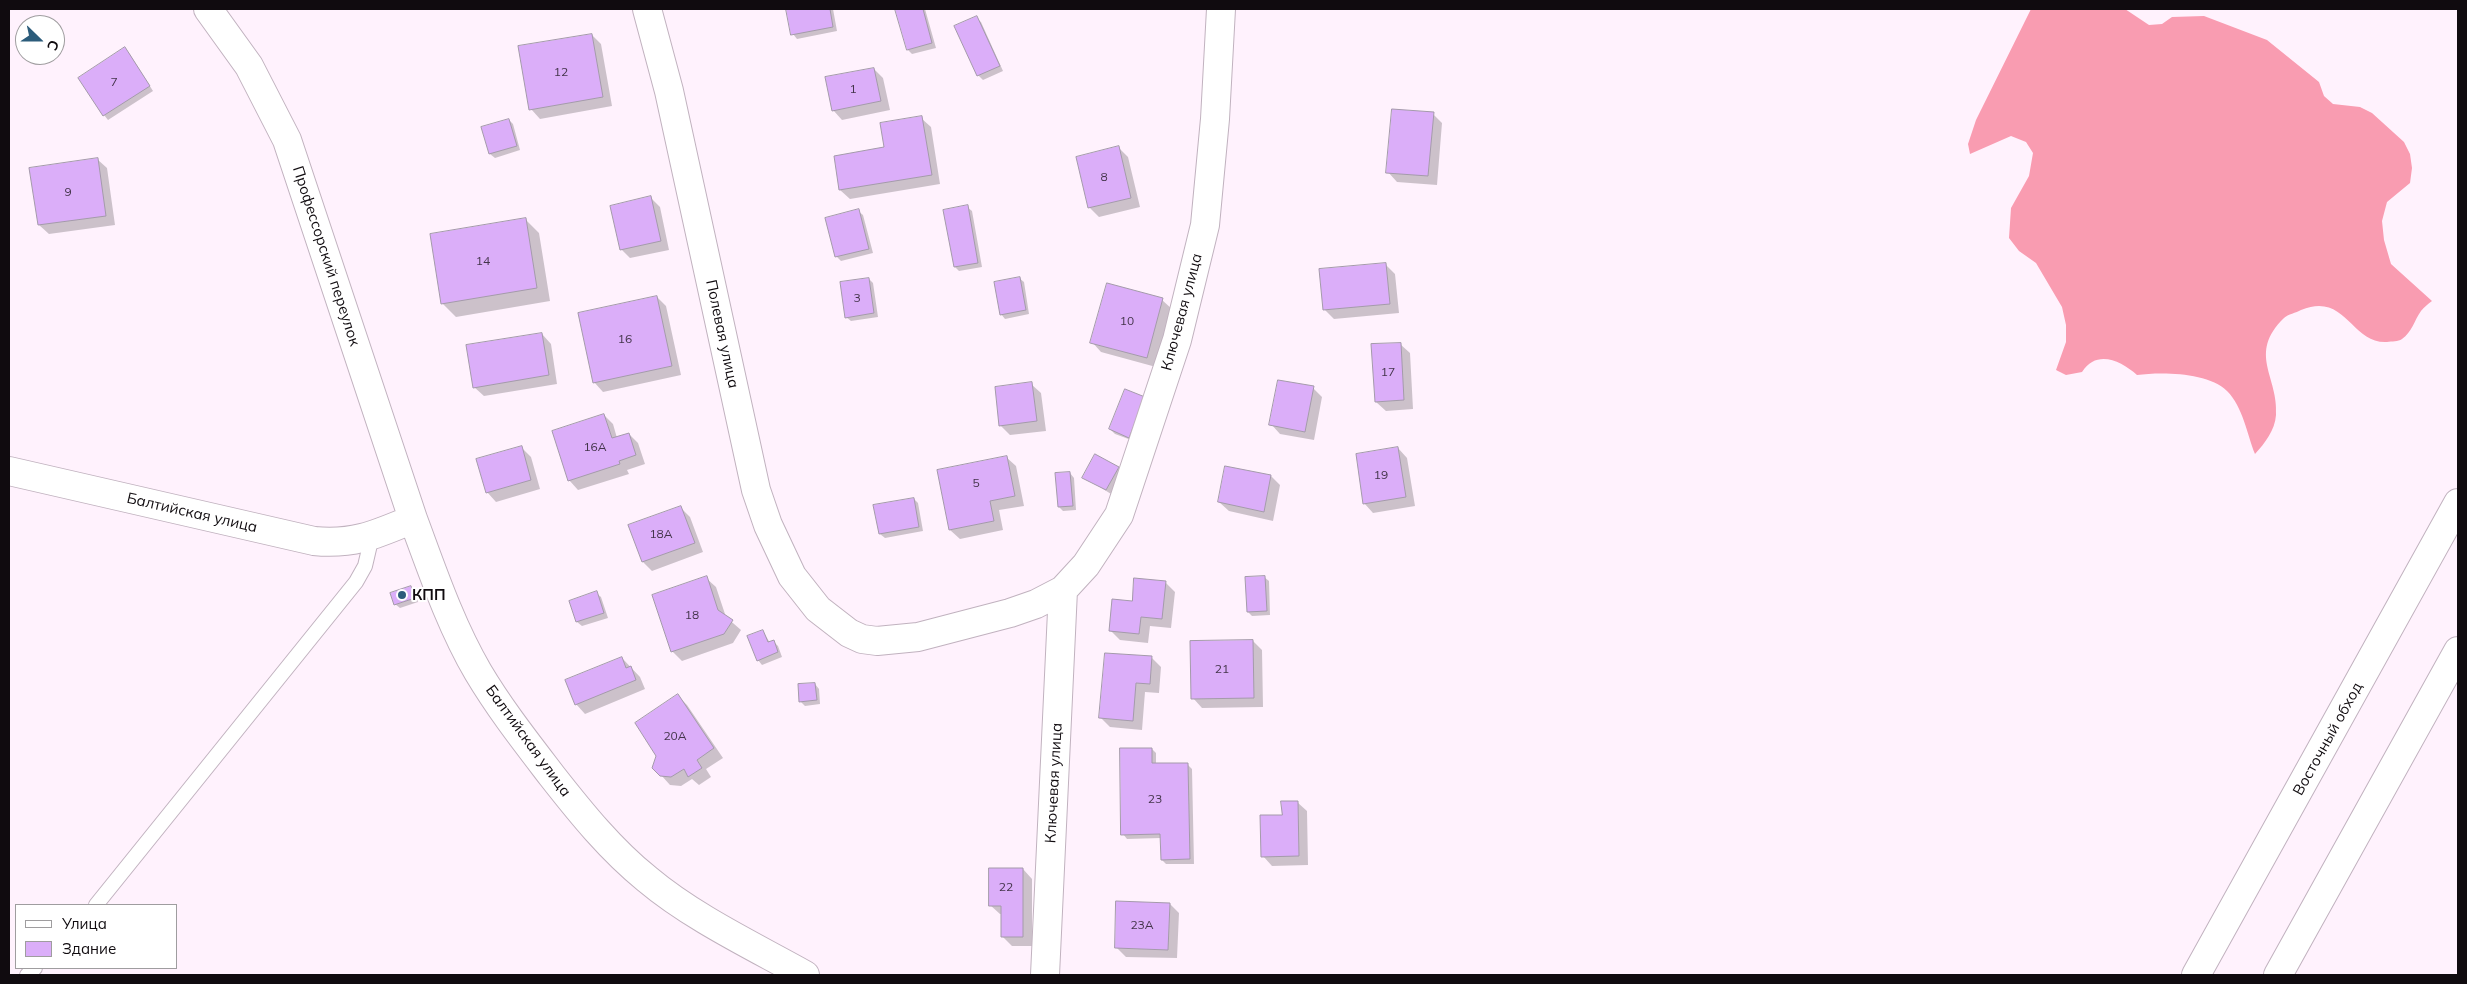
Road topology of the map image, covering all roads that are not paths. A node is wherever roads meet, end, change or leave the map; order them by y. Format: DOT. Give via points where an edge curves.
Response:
graph roads {
  1 [pos="208,9"];
  2 [pos="647,9"];
  3 [pos="1221,9"];
  4 [pos="9,471"];
  5 [pos="2458,503"];
  6 [pos="413,519"];
  7 [pos="372,536"];
  8 [pos="1063,590"];
  9 [pos="849,634"];
  10 [pos="2458,651"];
  11 [pos="97,904"];
  12 [pos="805,975"];
  13 [pos="1045,975"];
  14 [pos="2196,975"];
  15 [pos="2278,975"];
  1 -- 6 [label="main road, Профессорский переулок" via="249,66 287,140"];
  2 -- 9 [label="main road, Полевая улица" via="669,91 756,490 792,576 818,609"];
  3 -- 8 [label="main road, Ключевая улица" via="1205,225 1177,340 1118,515 1086,565"];
  4 -- 7 [label="main road, Балтийская улица" via="314,541 351,542"];
  5 -- 14 [label="main road, Восточный обход"];
  6 -- 7 [label="main road, Балтийская улица"];
  6 -- 12 [label="main road, Балтийская улица" via="434,575 477,670 509,720 569,798 609,844 647,880 689,909"];
  7 -- 11 [label="lane" via="365,566 356,582"];
  8 -- 9 [label="main road, Ключевая улица" via="1019,610 918,637 877,641"];
  8 -- 13 [label="main road, Ключевая улица"];
  10 -- 15 [label="main road"];
}
